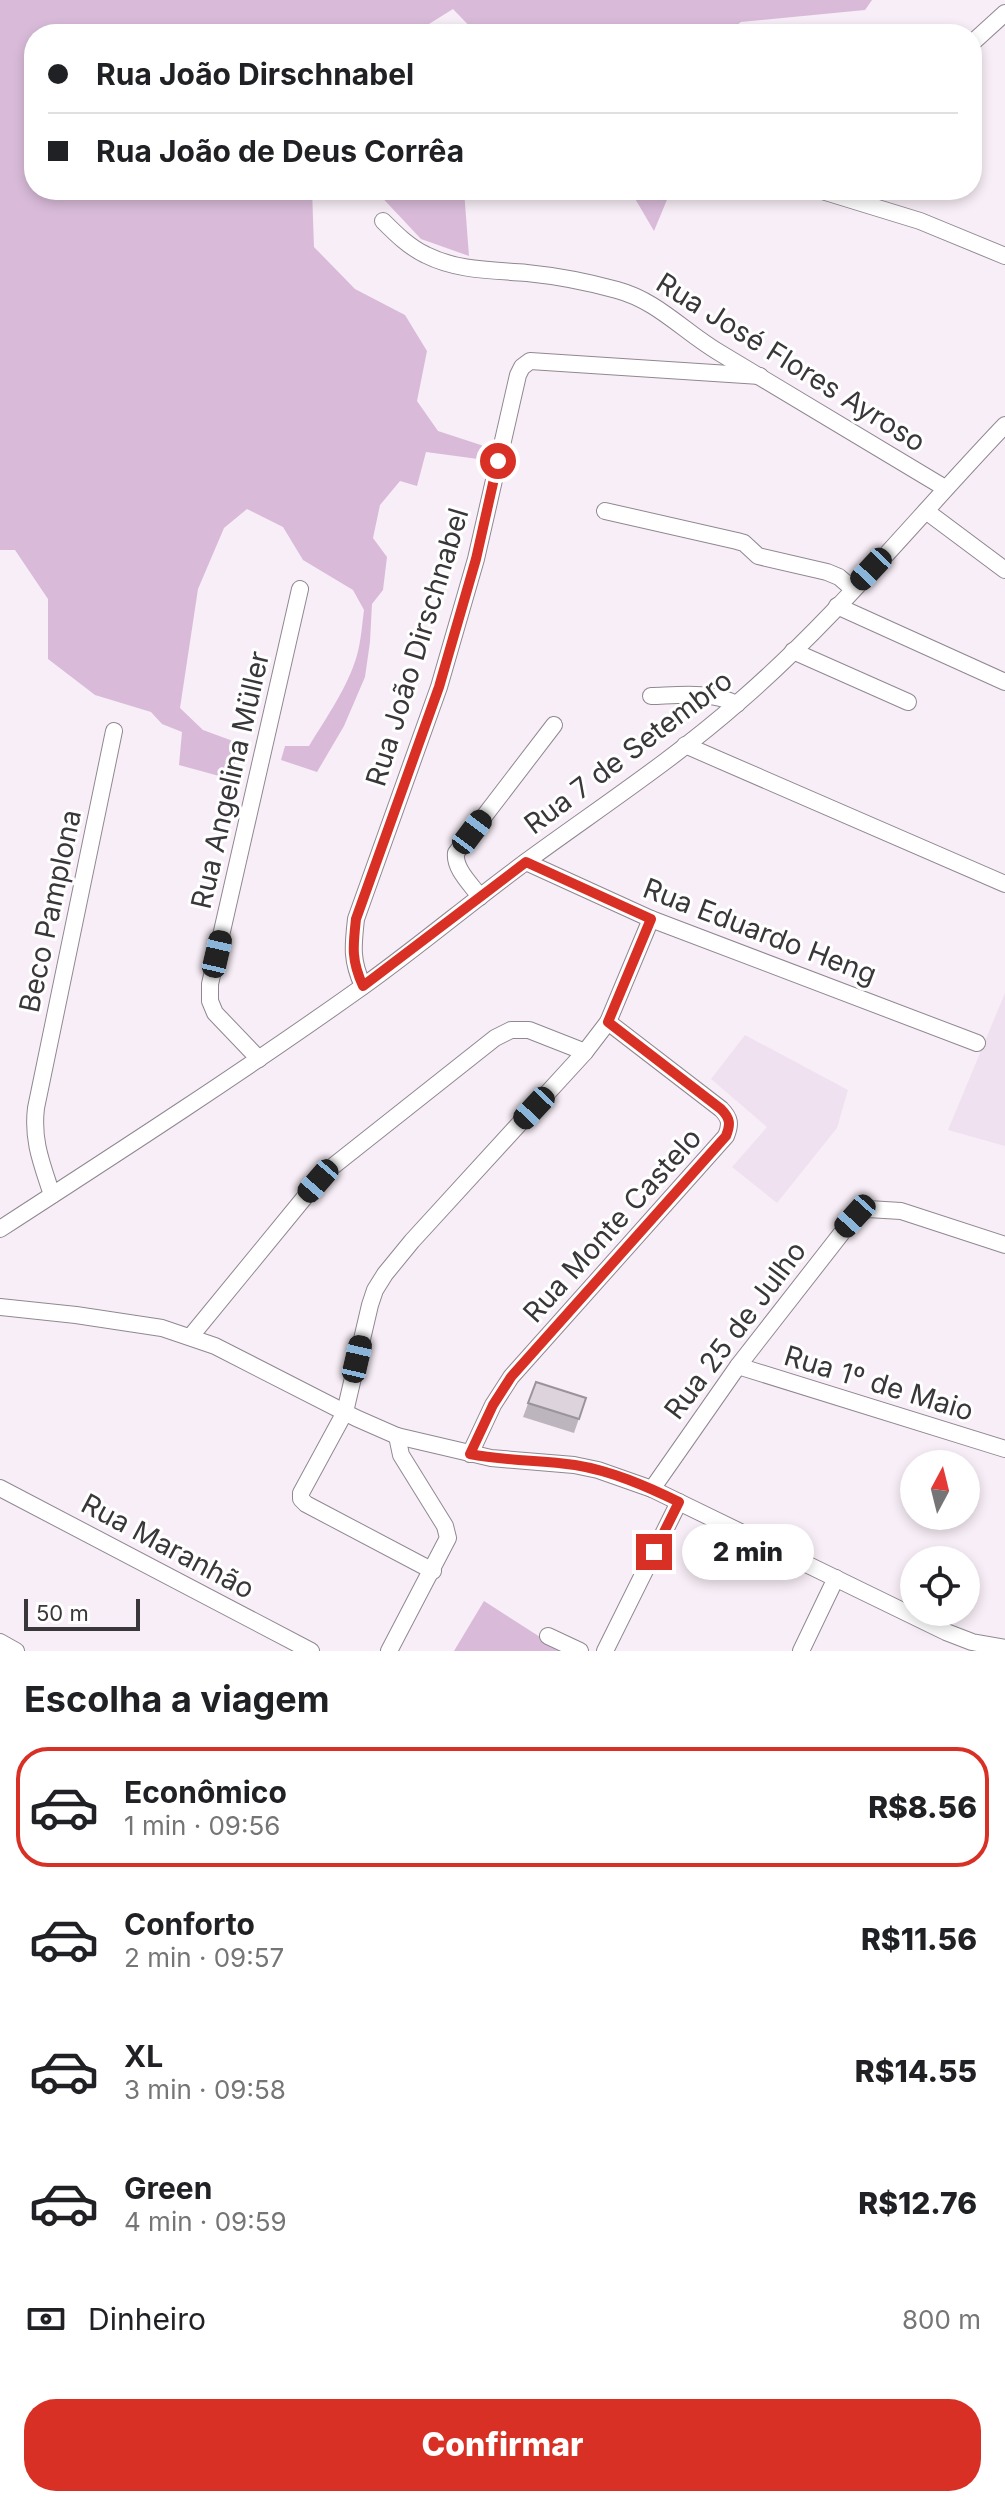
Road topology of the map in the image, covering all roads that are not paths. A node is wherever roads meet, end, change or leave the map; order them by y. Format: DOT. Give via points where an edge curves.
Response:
graph roads {
  1 [pos="1005,13"];
  2 [pos="982,34"];
  3 [pos="852,200"];
  4 [pos="383,221"];
  5 [pos="1005,256"];
  6 [pos="760,376"];
  7 [pos="1005,425"];
  8 [pos="945,488"];
  9 [pos="605,511"];
  10 [pos="926,511"];
  11 [pos="1005,570"];
  12 [pos="300,589"];
  13 [pos="853,589"];
  14 [pos="837,606"];
  15 [pos="793,651"];
  16 [pos="1005,682"];
  17 [pos="651,696"];
  18 [pos="908,702"];
  19 [pos="737,704"];
  20 [pos="554,725"];
  21 [pos="114,731"];
  22 [pos="685,745"];
  23 [pos="526,862"];
  24 [pos="1005,884"];
  25 [pos="480,897"];
  26 [pos="651,919"];
  27 [pos="363,986"];
  28 [pos="608,1022"];
  29 [pos="977,1043"];
  30 [pos="585,1052"];
  31 [pos="259,1059"];
  32 [pos="52,1195"];
  33 [pos="0,1229"];
  34 [pos="1005,1245"];
  35 [pos="0,1307"];
  36 [pos="191,1336"];
  37 [pos="738,1366"];
  38 [pos="345,1412"];
  39 [pos="397,1436"];
  40 [pos="1005,1449"];
  41 [pos="470,1454"];
  42 [pos="0,1488"];
  43 [pos="652,1489"];
  44 [pos="679,1502"];
  45 [pos="433,1571"];
  46 [pos="836,1578"];
  47 [pos="548,1636"];
  48 [pos="0,1642"];
  49 [pos="1005,1648"];
  50 [pos="16,1651"];
  51 [pos="311,1651"];
  52 [pos="389,1651"];
  53 [pos="580,1651"];
  54 [pos="605,1651"];
  55 [pos="801,1651"];
  1 -- 2 [label="street"];
  3 -- 5 [label="street"];
  4 -- 6 [label="street, Rua José Flores Ayroso" via="425,255 470,270 563,278 634,295"];
  6 -- 8 [label="street, Rua José Flores Ayroso"];
  6 -- 27 [label="street, Rua João Dirschnabel" via="530,361 522,367 439,687 356,919 352,947"];
  7 -- 8 [label="street, Rua 7 de Setembro"];
  8 -- 10 [label="street, Rua 7 de Setembro"];
  9 -- 13 [label="street" via="744,543 758,556 827,572"];
  10 -- 11 [label="street"];
  10 -- 13 [label="street, Rua 7 de Setembro"];
  12 -- 31 [label="street, Rua Angelina Müller" via="210,984 215,1013"];
  13 -- 14 [label="street, Rua 7 de Setembro"];
  14 -- 15 [label="street, Rua 7 de Setembro"];
  14 -- 16 [label="street"];
  15 -- 18 [label="street"];
  15 -- 19 [label="street, Rua 7 de Setembro"];
  17 -- 19 [label="street" via="719,696"];
  19 -- 22 [label="street, Rua 7 de Setembro"];
  20 -- 25 [label="street" via="456,853 458,866"];
  21 -- 32 [label="street, Beco Pamplona" via="36,1108 36,1147"];
  22 -- 23 [label="street, Rua 7 de Setembro"];
  22 -- 24 [label="street"];
  23 -- 25 [label="street, Rua 7 de Setembro"];
  23 -- 26 [label="street, Rua Eduardo Heng"];
  25 -- 27 [label="street, Rua 7 de Setembro"];
  26 -- 28 [label="street"];
  26 -- 29 [label="street, Rua Eduardo Heng"];
  27 -- 31 [label="street, Rua 7 de Setembro"];
  28 -- 30 [label="street"];
  28 -- 41 [label="street, Rua Monte Castelo" via="721,1109 730,1126 511,1377"];
  30 -- 36 [label="street" via="529,1030 511,1030 495,1038 318,1181"];
  30 -- 38 [label="street" via="385,1274 370,1305"];
  31 -- 32 [label="street, Rua 7 de Setembro"];
  32 -- 33 [label="street, Rua 7 de Setembro"];
  34 -- 37 [label="street, Rua 25 de Julho" via="901,1211 868,1209 842,1230"];
  35 -- 36 [label="street" via="128,1322"];
  36 -- 38 [label="street"];
  37 -- 40 [label="street, Rua 1º de Maio"];
  37 -- 43 [label="street, Rua 25 de Julho"];
  38 -- 39 [label="street"];
  38 -- 45 [label="street" via="301,1499"];
  39 -- 41 [label="street"];
  39 -- 45 [label="street" via="401,1455 447,1532"];
  41 -- 43 [label="street" via="574,1465"];
  42 -- 51 [label="street, Rua Maranhão"];
  43 -- 44 [label="street"];
  44 -- 46 [label="street"];
  44 -- 54 [label="street"];
  45 -- 52 [label="street"];
  46 -- 49 [label="street" via="946,1632"];
  46 -- 55 [label="street"];
  47 -- 53 [label="street"];
  48 -- 50 [label="street"];
}
